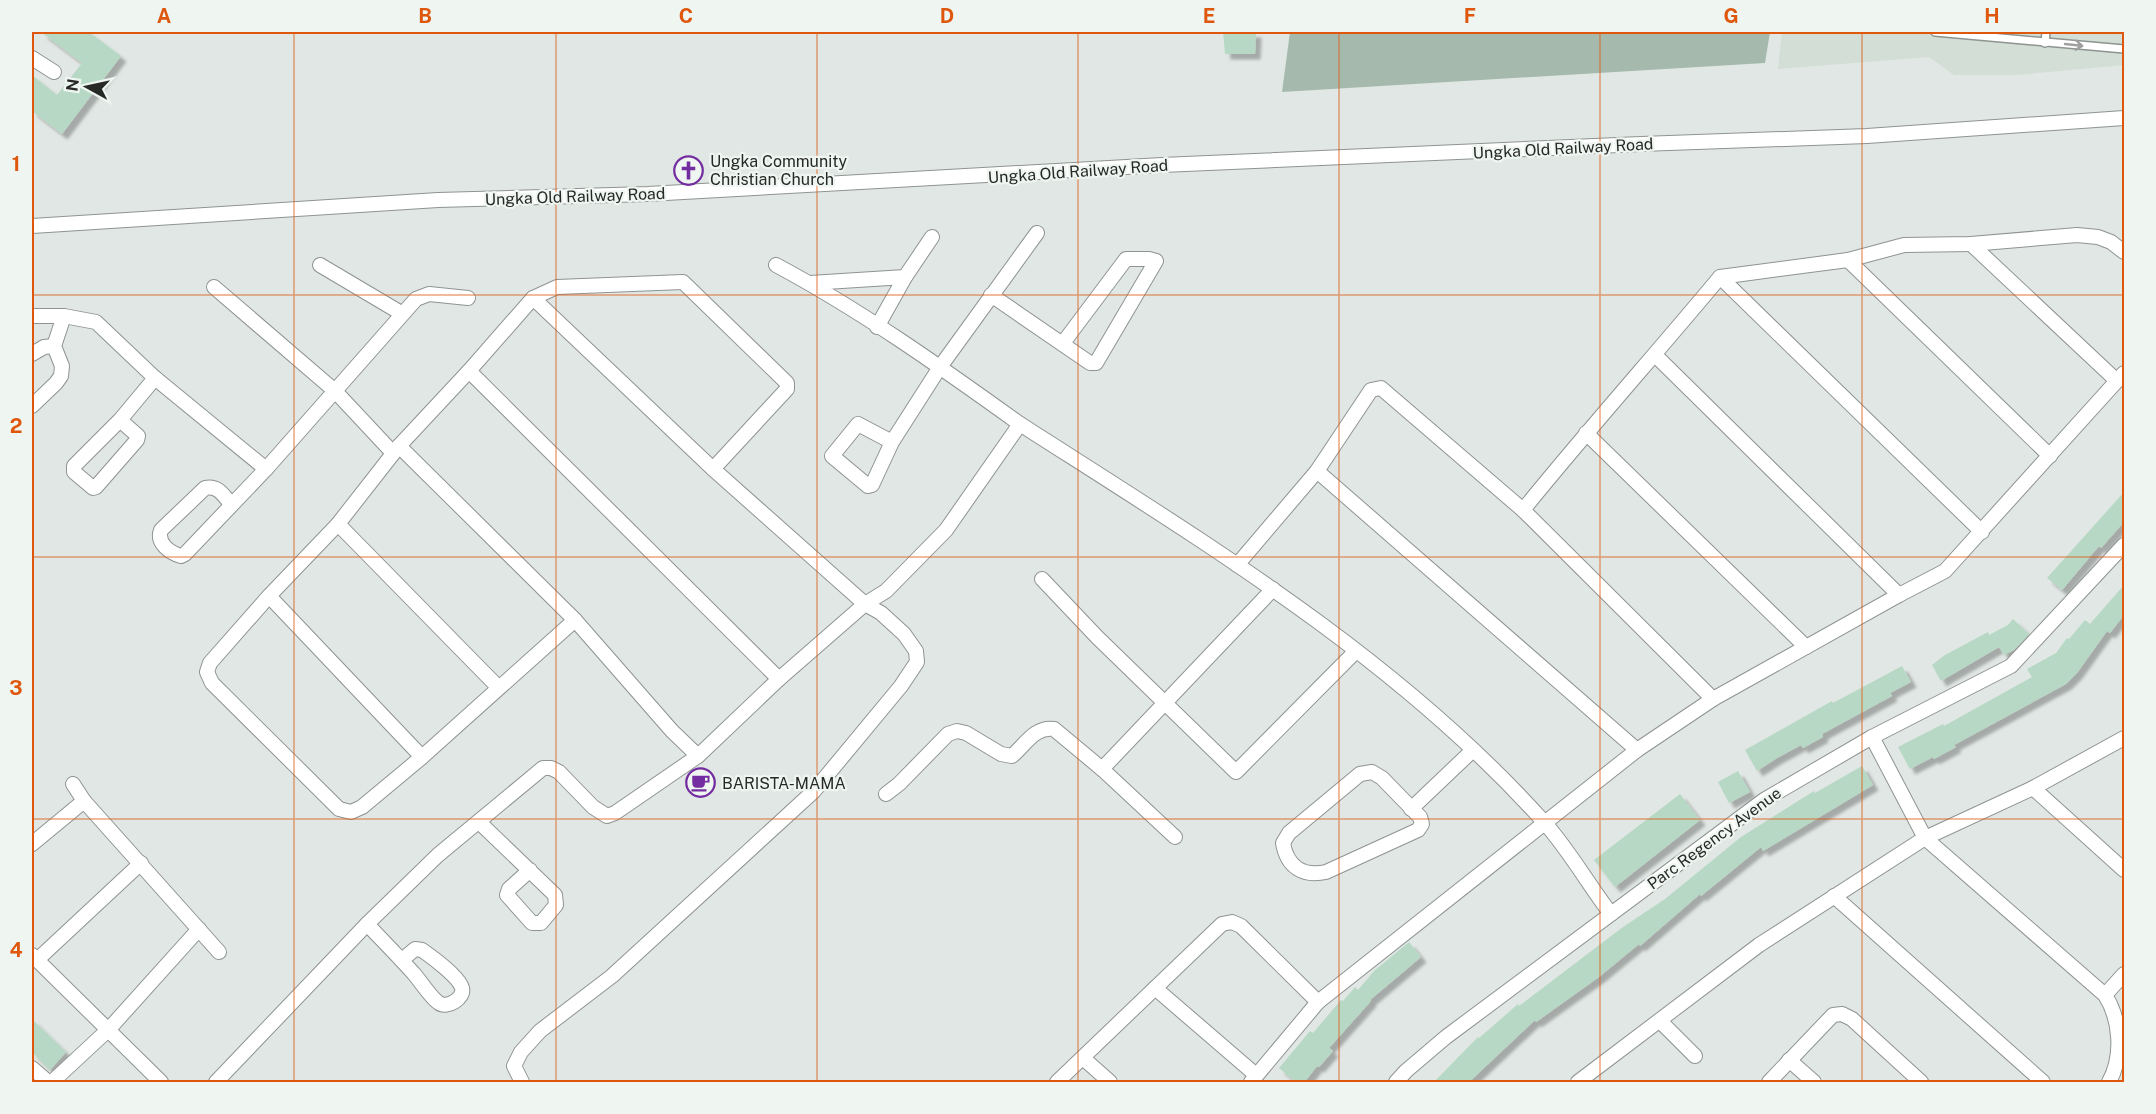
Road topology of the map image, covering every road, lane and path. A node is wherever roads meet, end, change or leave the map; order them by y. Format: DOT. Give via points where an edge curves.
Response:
graph roads {
  1 [pos="1935,32"];
  2 [pos="2046,32"];
  3 [pos="1995,34"];
  4 [pos="2045,43"];
  5 [pos="2124,49"];
  6 [pos="32,58"];
  7 [pos="54,72"];
  8 [pos="2124,118"];
  9 [pos="32,226"];
  10 [pos="1037,233"];
  11 [pos="932,237"];
  12 [pos="1971,244"];
  13 [pos="2124,252"];
  14 [pos="1848,260"];
  15 [pos="320,265"];
  16 [pos="776,265"];
  17 [pos="1720,277"];
  18 [pos="905,278"];
  19 [pos="810,283"];
  20 [pos="214,287"];
  21 [pos="991,295"];
  22 [pos="468,298"];
  23 [pos="533,298"];
  24 [pos="401,313"];
  25 [pos="32,316"];
  26 [pos="64,316"];
  27 [pos="877,327"];
  28 [pos="1063,344"];
  29 [pos="54,346"];
  30 [pos="32,354"];
  31 [pos="1655,355"];
  32 [pos="940,367"];
  33 [pos="469,371"];
  34 [pos="2121,377"];
  35 [pos="155,378"];
  36 [pos="335,391"];
  37 [pos="32,406"];
  38 [pos="120,420"];
  39 [pos="1020,424"];
  40 [pos="1586,433"];
  41 [pos="892,442"];
  42 [pos="396,450"];
  43 [pos="2050,456"];
  44 [pos="266,469"];
  45 [pos="713,469"];
  46 [pos="1317,471"];
  47 [pos="231,504"];
  48 [pos="1523,510"];
  49 [pos="338,524"];
  50 [pos="1982,532"];
  51 [pos="2124,545"];
  52 [pos="1237,565"];
  53 [pos="1042,579"];
  54 [pos="1273,589"];
  55 [pos="1899,595"];
  56 [pos="269,596"];
  57 [pos="865,604"];
  58 [pos="575,620"];
  59 [pos="1806,647"];
  60 [pos="1356,651"];
  61 [pos="779,679"];
  62 [pos="498,687"];
  63 [pos="1713,699"];
  64 [pos="1166,703"];
  65 [pos="1872,737"];
  66 [pos="2124,738"];
  67 [pos="1473,750"];
  68 [pos="1637,750"];
  69 [pos="698,756"];
  70 [pos="422,757"];
  71 [pos="1102,769"];
  72 [pos="73,784"];
  73 [pos="2033,788"];
  74 [pos="886,794"];
  75 [pos="84,801"];
  76 [pos="1411,809"];
  77 [pos="479,822"];
  78 [pos="1545,823"];
  79 [pos="1175,837"];
  80 [pos="1925,838"];
  81 [pos="32,844"];
  82 [pos="141,863"];
  83 [pos="530,870"];
  84 [pos="2124,870"];
  85 [pos="1834,896"];
  86 [pos="1611,914"];
  87 [pos="367,924"];
  88 [pos="199,929"];
  89 [pos="219,952"];
  90 [pos="34,958"];
  91 [pos="402,960"];
  92 [pos="2124,974"];
  93 [pos="1155,988"];
  94 [pos="2105,995"];
  95 [pos="1318,1002"];
  96 [pos="1660,1021"];
  97 [pos="109,1029"];
  98 [pos="1695,1056"];
  99 [pos="1083,1058"];
  100 [pos="1789,1060"];
  101 [pos="32,1068"];
  102 [pos="1594,1072"];
  103 [pos="1253,1079"];
  104 [pos="50,1083"];
  105 [pos="161,1083"];
  106 [pos="216,1083"];
  107 [pos="522,1083"];
  108 [pos="1057,1083"];
  109 [pos="1110,1083"];
  110 [pos="1396,1083"];
  111 [pos="1578,1083"];
  112 [pos="1605,1083"];
  113 [pos="1769,1083"];
  114 [pos="1814,1083"];
  115 [pos="1921,1083"];
  116 [pos="2043,1083"];
  117 [pos="2109,1083"];
  1 -- 3 [label="lane"];
  2 -- 4 [label="lane"];
  3 -- 4 [label="lane"];
  4 -- 5 [label="lane, one-way"];
  6 -- 7 [label="street"];
  8 -- 9 [label="street, Ungka Old Railway Road" via="1867,136 1162,165 648,194 438,200"];
  10 -- 21 [label="street"];
  11 -- 18 [label="street"];
  12 -- 13 [label="street" via="2077,235 2098,237"];
  12 -- 14 [label="street" via="1904,245"];
  12 -- 34 [label="street"];
  14 -- 17 [label="street"];
  14 -- 43 [label="street"];
  15 -- 24 [label="street"];
  16 -- 19 [label="street"];
  17 -- 31 [label="street"];
  17 -- 50 [label="street"];
  18 -- 19 [label="street"];
  18 -- 27 [label="street"];
  19 -- 27 [label="street"];
  20 -- 36 [label="street"];
  21 -- 28 [label="street"];
  21 -- 32 [label="street"];
  22 -- 24 [label="street" via="422,296"];
  23 -- 33 [label="street"];
  23 -- 45 [label="street"];
  23 -- 45 [label="street" via="557,287 683,282 787,383 787,389"];
  24 -- 36 [label="street"];
  25 -- 26 [label="street"];
  26 -- 29 [label="street"];
  26 -- 35 [label="street" via="96,322"];
  27 -- 32 [label="street"];
  28 -- 28 [label="street" via="1096,363 1156,261 1126,259"];
  29 -- 30 [label="street"];
  29 -- 37 [label="street" via="60,356 61,376"];
  31 -- 40 [label="street"];
  31 -- 55 [label="street"];
  32 -- 39 [label="street"];
  32 -- 41 [label="street"];
  33 -- 42 [label="street"];
  33 -- 61 [label="street"];
  34 -- 43 [label="street"];
  35 -- 38 [label="street"];
  35 -- 44 [label="street"];
  36 -- 42 [label="street"];
  36 -- 44 [label="street"];
  38 -- 38 [label="street" via="138,436 137,440 93,488 74,472 74,466"];
  39 -- 52 [label="street"];
  39 -- 57 [label="street" via="946,530 886,591"];
  40 -- 48 [label="street"];
  40 -- 59 [label="street"];
  41 -- 41 [label="street" via="870,486 832,456 858,424"];
  42 -- 49 [label="street"];
  42 -- 58 [label="street"];
  43 -- 50 [label="street"];
  44 -- 47 [label="street"];
  45 -- 57 [label="street"];
  46 -- 48 [label="street" via="1371,390 1381,388"];
  46 -- 52 [label="street"];
  46 -- 68 [label="street"];
  47 -- 47 [label="street" via="181,556 160,541 161,531 205,488 217,489"];
  48 -- 63 [label="street"];
  49 -- 56 [label="street"];
  49 -- 62 [label="street"];
  50 -- 55 [label="street" via="1945,571"];
  51 -- 65 [label="street, Parc Regency Avenue" via="2011,666"];
  52 -- 54 [label="street"];
  53 -- 64 [label="street"];
  54 -- 60 [label="street"];
  54 -- 64 [label="street"];
  55 -- 59 [label="street"];
  56 -- 70 [label="street"];
  56 -- 70 [label="street" via="210,663 207,672 212,683 339,808 351,812 362,807"];
  57 -- 61 [label="street"];
  57 -- 107 [label="street" via="904,634 916,651 917,662 901,686 814,791 612,976 540,1031 514,1066"];
  58 -- 62 [label="street"];
  58 -- 69 [label="street"];
  59 -- 63 [label="street"];
  60 -- 64 [label="street" via="1236,772"];
  60 -- 67 [label="street"];
  61 -- 69 [label="street"];
  62 -- 70 [label="street"];
  63 -- 68 [label="street"];
  64 -- 71 [label="street"];
  65 -- 80 [label="street"];
  65 -- 86 [label="street, Parc Regency Avenue" via="1764,800"];
  66 -- 73 [label="street"];
  67 -- 76 [label="street"];
  67 -- 78 [label="street"];
  68 -- 78 [label="street"];
  69 -- 77 [label="street" via="607,816 559,772 543,768"];
  71 -- 74 [label="street" via="1054,729 1039,730 1012,756 957,731 948,734"];
  71 -- 79 [label="street"];
  72 -- 75 [label="street"];
  73 -- 80 [label="street"];
  73 -- 84 [label="street"];
  75 -- 81 [label="street"];
  75 -- 82 [label="street"];
  76 -- 76 [label="street" via="1382,778 1372,772 1360,774 1289,834 1283,843 1285,853 1299,871 1313,875 1326,872 1418,830 1422,824"];
  77 -- 83 [label="street"];
  77 -- 87 [label="street" via="438,855"];
  78 -- 86 [label="street"];
  78 -- 95 [label="street"];
  80 -- 85 [label="street"];
  80 -- 94 [label="street"];
  82 -- 88 [label="street"];
  82 -- 90 [label="street"];
  85 -- 96 [label="street" via="1759,945"];
  85 -- 116 [label="street"];
  86 -- 110 [label="street, Parc Regency Avenue" via="1446,1036"];
  87 -- 91 [label="street"];
  87 -- 106 [label="street"];
  88 -- 89 [label="street"];
  88 -- 97 [label="street"];
  90 -- 97 [label="street"];
  91 -- 91 [label="street" via="438,1003 454,1003 462,992 454,978 422,950 416,949"];
  92 -- 94 [label="street"];
  93 -- 95 [label="street" via="1222,924 1232,922 1241,926"];
  93 -- 99 [label="street"];
  93 -- 103 [label="street"];
  94 -- 117 [label="street" via="2116,1020 2119,1049"];
  95 -- 103 [label="street"];
  96 -- 98 [label="street"];
  96 -- 102 [label="street"];
  97 -- 104 [label="street"];
  97 -- 105 [label="street"];
  99 -- 108 [label="street"];
  99 -- 109 [label="street"];
  100 -- 113 [label="street"];
  100 -- 114 [label="street"];
  100 -- 115 [label="street" via="1833,1015 1842,1014"];
  101 -- 104 [label="street"];
  102 -- 111 [label="street"];
  102 -- 112 [label="street"];
}
